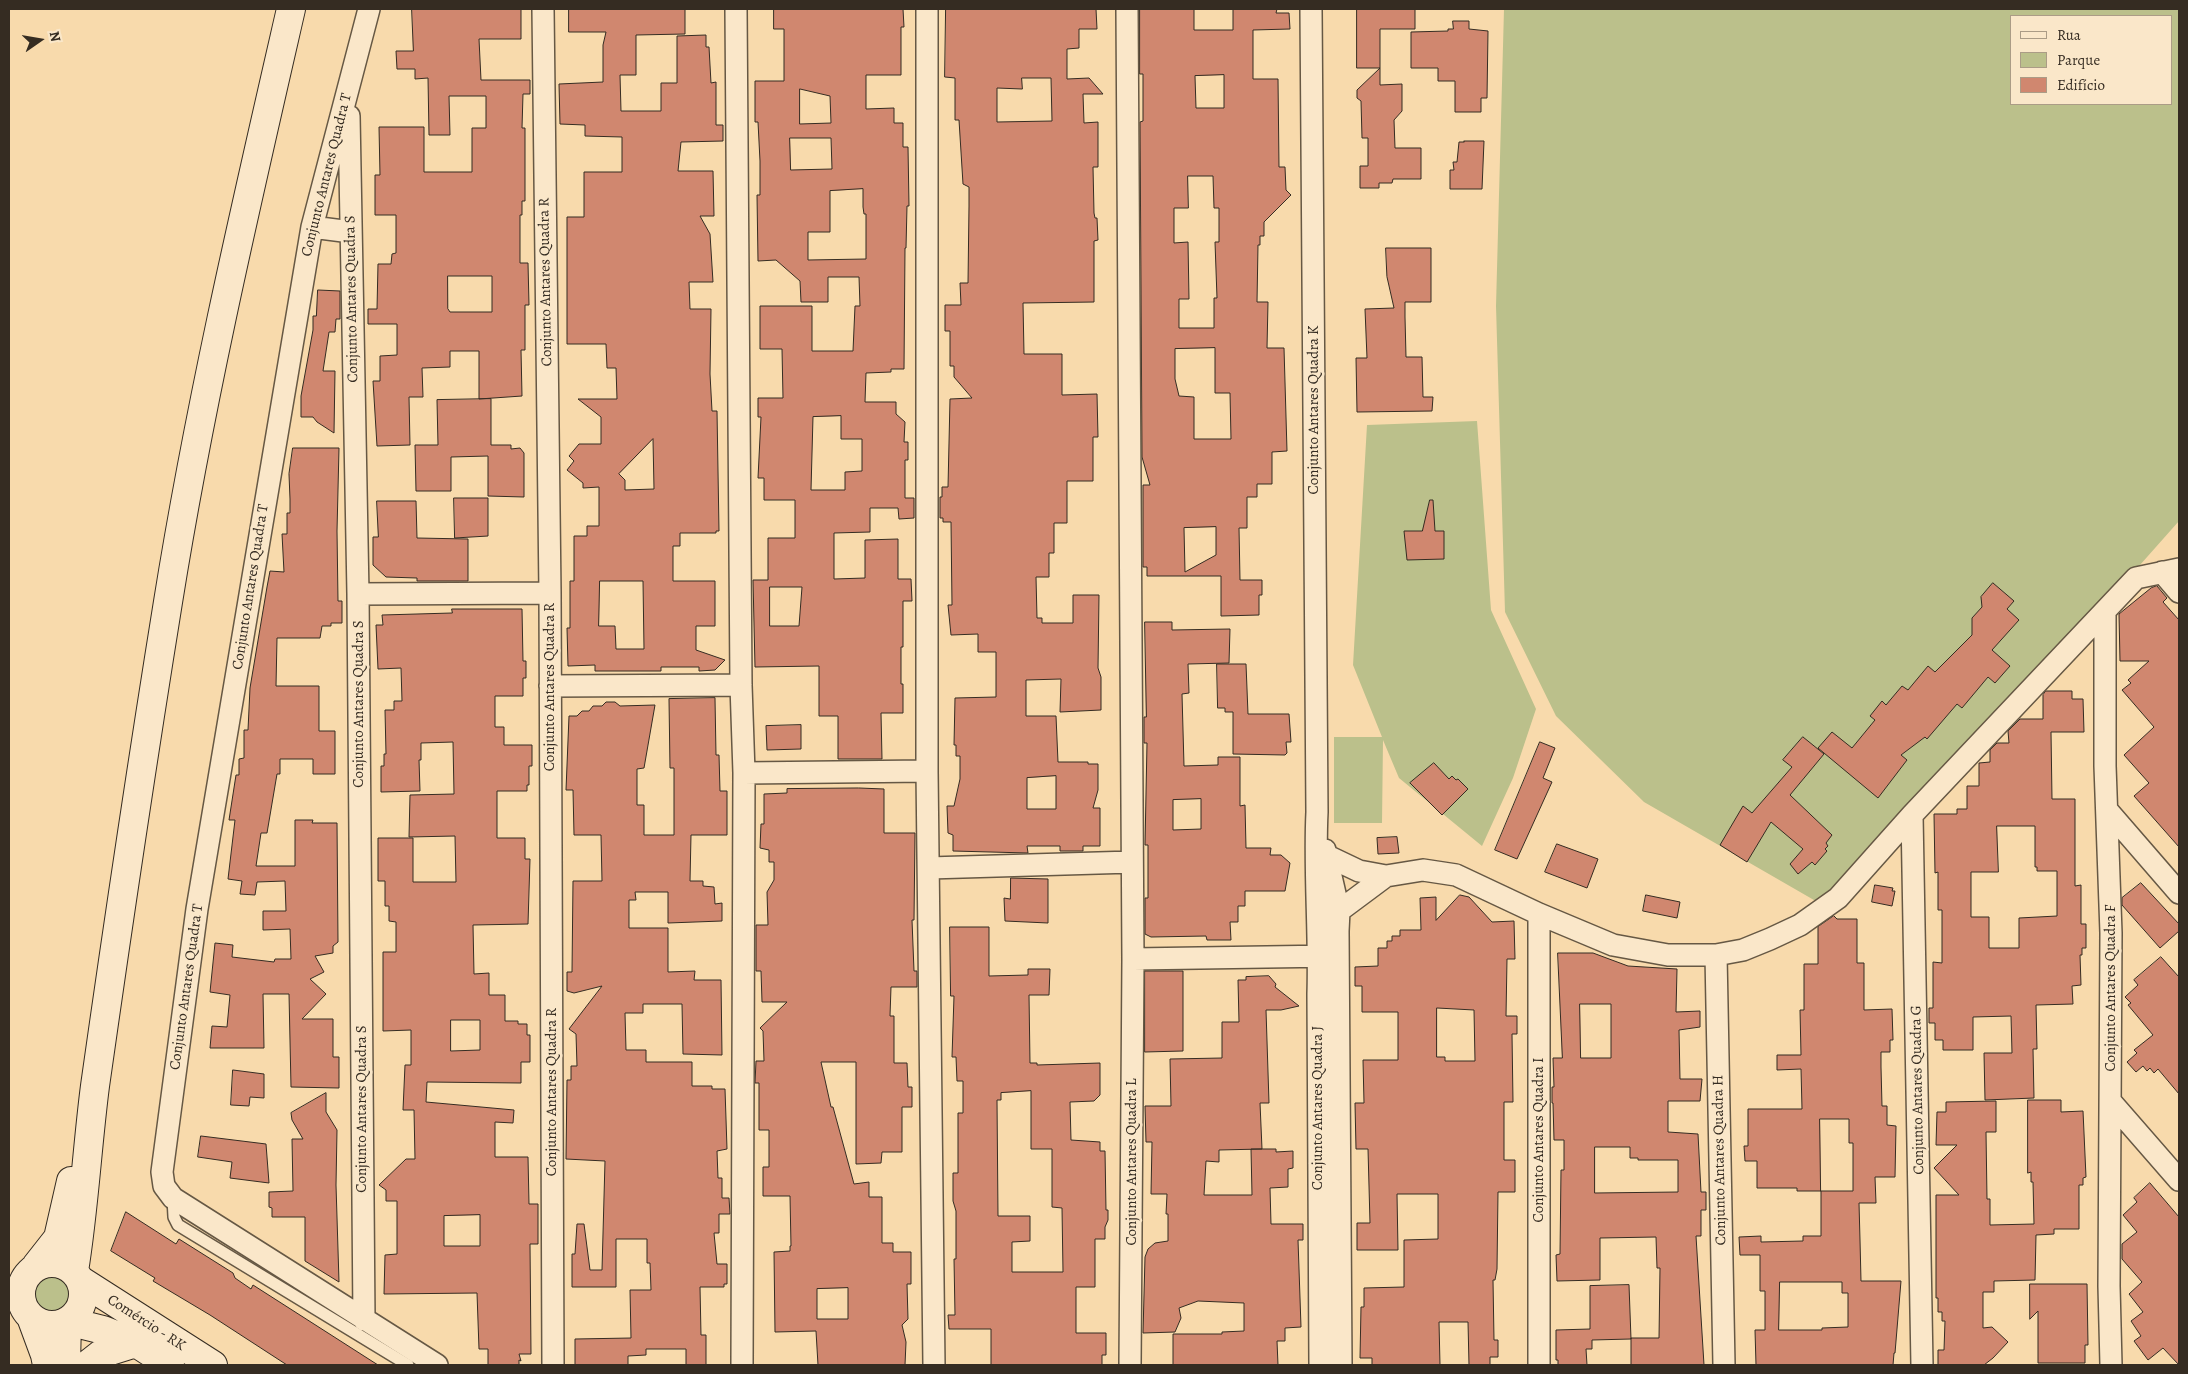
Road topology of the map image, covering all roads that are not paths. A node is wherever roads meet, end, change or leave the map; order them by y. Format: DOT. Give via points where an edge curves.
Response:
graph roads {
  1 [pos="291,9"];
  2 [pos="369,9"];
  3 [pos="543,9"];
  4 [pos="736,9"];
  5 [pos="927,9"];
  6 [pos="1127,9"];
  7 [pos="1311,9"];
  8 [pos="348,88"];
  9 [pos="312,227"];
  10 [pos="351,232"];
  11 [pos="2170,570"];
  12 [pos="2179,592"];
  13 [pos="550,593"];
  14 [pos="358,594"];
  15 [pos="2104,612"];
  16 [pos="550,686"];
  17 [pos="740,686"];
  18 [pos="927,771"];
  19 [pos="744,773"];
  20 [pos="2108,811"];
  21 [pos="1912,815"];
  22 [pos="1320,852"];
  23 [pos="1132,862"];
  24 [pos="929,868"];
  25 [pos="1386,876"];
  26 [pos="2179,893"];
  27 [pos="1339,911"];
  28 [pos="1538,914"];
  29 [pos="1318,920"];
  30 [pos="1716,955"];
  31 [pos="1329,956"];
  32 [pos="1133,959"];
  33 [pos="95,1090"];
  34 [pos="2111,1102"];
  35 [pos="2179,1180"];
  36 [pos="173,1198"];
  37 [pos="36,1266"];
  38 [pos="77,1276"];
  39 [pos="31,1317"];
  40 [pos="364,1320"];
  41 [pos="67,1322"];
  42 [pos="136,1343"];
  43 [pos="47,1365"];
  44 [pos="66,1365"];
  45 [pos="87,1365"];
  46 [pos="170,1365"];
  47 [pos="213,1365"];
  48 [pos="408,1365"];
  49 [pos="437,1365"];
  50 [pos="553,1365"];
  51 [pos="742,1365"];
  52 [pos="934,1365"];
  53 [pos="1130,1365"];
  54 [pos="1320,1365"];
  55 [pos="1341,1365"];
  56 [pos="1539,1365"];
  57 [pos="1724,1365"];
  58 [pos="1922,1365"];
  59 [pos="2111,1365"];
  1 -- 33 [label="main road" via="236,246 195,449 168,601"];
  2 -- 8 [label="street, Conjunto Antares Quadra T"];
  3 -- 13 [label="street, Conjunto Antares Quadra R"];
  4 -- 17 [label="street"];
  5 -- 18 [label="street"];
  6 -- 23 [label="street, Conjunto Antares Quadra L"];
  7 -- 22 [label="street, Conjunto Antares Quadra K" via="1317,812"];
  8 -- 9 [label="street, Conjunto Antares Quadra T"];
  8 -- 10 [label="street, Conjunto Antares Quadra S"];
  9 -- 10 [label="street"];
  9 -- 36 [label="street, Conjunto Antares Quadra T" via="197,909 162,1172 164,1186"];
  10 -- 14 [label="street, Conjunto Antares Quadra S"];
  11 -- 12 [label="street"];
  11 -- 15 [label="street" via="2136,578"];
  13 -- 14 [label="street"];
  13 -- 16 [label="street, Conjunto Antares Quadra R"];
  14 -- 40 [label="street, Conjunto Antares Quadra S"];
  15 -- 20 [label="street, Conjunto Antares Quadra F"];
  15 -- 21 [label="street"];
  16 -- 17 [label="street"];
  16 -- 50 [label="street, Conjunto Antares Quadra R"];
  17 -- 19 [label="street"];
  18 -- 19 [label="street"];
  18 -- 24 [label="street"];
  19 -- 51 [label="street"];
  20 -- 26 [label="street"];
  20 -- 34 [label="street, Conjunto Antares Quadra F"];
  21 -- 30 [label="street" via="1838,898 1800,926 1743,950"];
  21 -- 58 [label="street, Conjunto Antares Quadra G"];
  22 -- 25 [label="street" via="1359,871"];
  22 -- 27 [label="street, Conjunto Antares Quadra J"];
  22 -- 29 [label="street, Conjunto Antares Quadra J"];
  23 -- 24 [label="street"];
  23 -- 32 [label="street, Conjunto Antares Quadra L"];
  24 -- 52 [label="street"];
  25 -- 27 [label="street"];
  25 -- 28 [label="street" via="1423,870 1456,875"];
  27 -- 29 [label="street"];
  27 -- 31 [label="street, Conjunto Antares Quadra J"];
  28 -- 30 [label="street" via="1613,945 1668,955"];
  28 -- 56 [label="street, Conjunto Antares Quadra I"];
  29 -- 31 [label="street, Conjunto Antares Quadra J"];
  30 -- 57 [label="street, Conjunto Antares Quadra H"];
  31 -- 32 [label="street"];
  31 -- 54 [label="street, Conjunto Antares Quadra J"];
  31 -- 55 [label="street, Conjunto Antares Quadra J"];
  32 -- 53 [label="street, Conjunto Antares Quadra L"];
  33 -- 37 [label="main road" via="58,1238"];
  33 -- 38 [label="main road"];
  34 -- 35 [label="street"];
  34 -- 59 [label="street, Conjunto Antares Quadra F"];
  36 -- 40 [label="street"];
  36 -- 48 [label="lane" via="178,1225"];
  37 -- 38 [label="main road" via="56,1263"];
  37 -- 39 [label="main road" via="25,1278 20,1294"];
  38 -- 41 [label="main road" via="83,1299 80,1308"];
  38 -- 47 [label="main road, Comércio - RK"];
  39 -- 41 [label="main road" via="48,1325"];
  39 -- 43 [label="main road"];
  40 -- 49 [label="street"];
  41 -- 42 [label="main road, Comércio - RK" via="102,1330"];
  41 -- 44 [label="main road"];
  42 -- 45 [label="main road" via="101,1354"];
  42 -- 46 [label="main road, Comércio - RK"];
}
